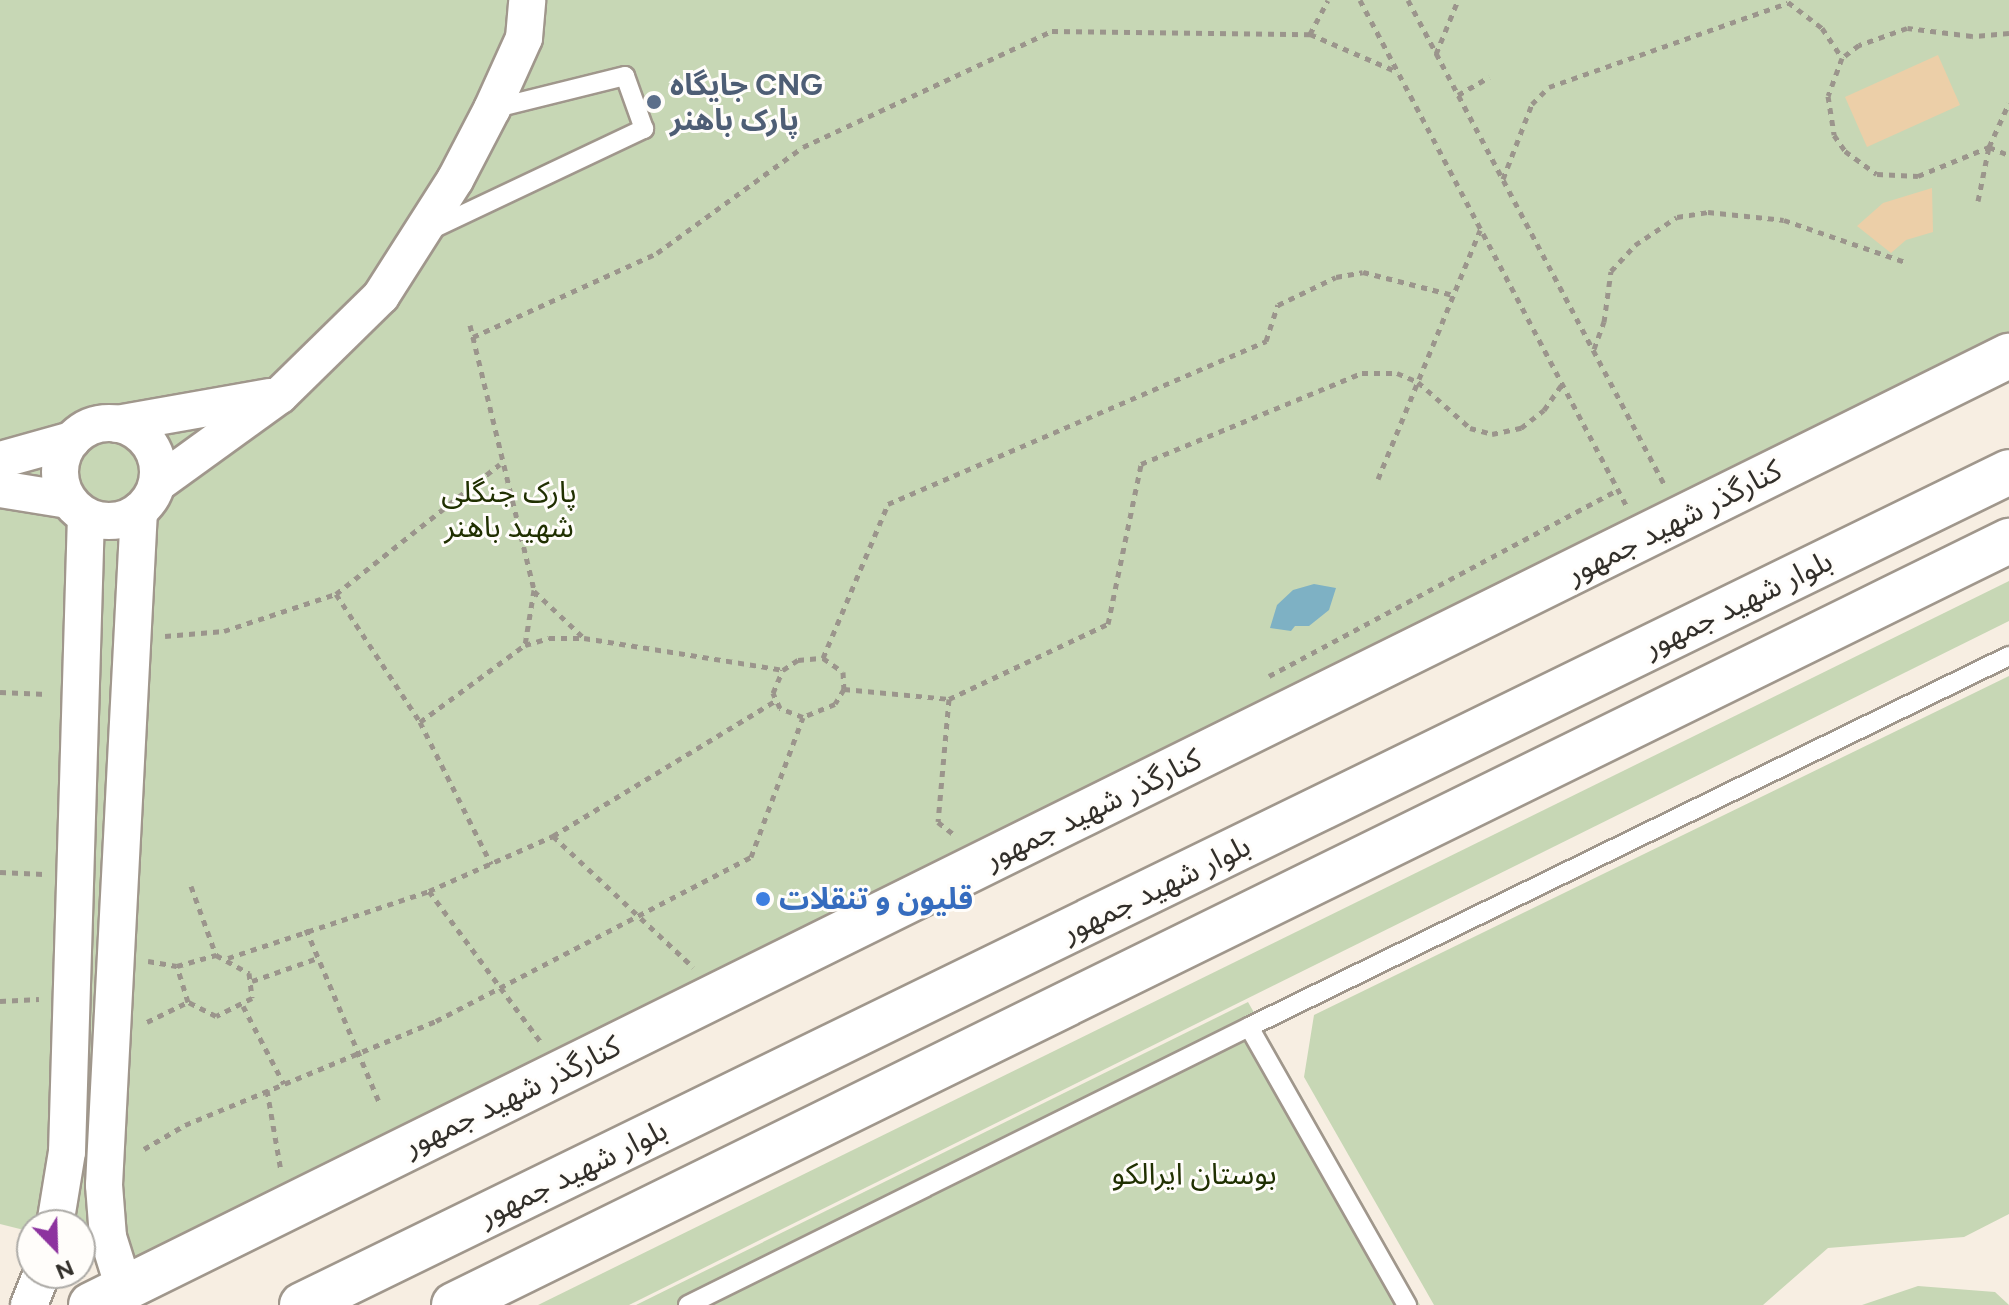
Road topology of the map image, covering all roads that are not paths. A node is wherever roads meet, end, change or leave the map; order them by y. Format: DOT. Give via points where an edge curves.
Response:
graph roads {
  1 [pos="527,0"];
  2 [pos="492,109"];
  3 [pos="420,234"];
  4 [pos="2009,356"];
  5 [pos="280,395"];
  6 [pos="117,424"];
  7 [pos="72,440"];
  8 [pos="0,460"];
  9 [pos="2009,472"];
  10 [pos="0,489"];
  11 [pos="148,497"];
  12 [pos="77,508"];
  13 [pos="2009,541"];
  14 [pos="2009,656"];
  15 [pos="1249,1027"];
  16 [pos="58,1209"];
  17 [pos="108,1297"];
  18 [pos="302,1305"];
  19 [pos="454,1305"];
  20 [pos="688,1305"];
  21 [pos="1407,1305"];
  1 -- 2 [label="street" via="524,38"];
  2 -- 3 [label="street"];
  2 -- 3 [label="lane" via="625,76 644,129"];
  3 -- 5 [label="street" via="381,296"];
  4 -- 17 [label="main road, کنارگذر شهید جمهور"];
  5 -- 6 [label="street"];
  5 -- 11 [label="street"];
  6 -- 7 [label="street" via="100,424"];
  6 -- 11 [label="street" via="138,434 154,452"];
  7 -- 8 [label="street"];
  7 -- 12 [label="street" via="60,469"];
  9 -- 18 [label="main road, بلوار شهید جمهور"];
  10 -- 12 [label="street"];
  11 -- 12 [label="street" via="113,521"];
  11 -- 17 [label="street" via="104,1185"];
  12 -- 16 [label="street" via="67,1152"];
  13 -- 19 [label="main road, بلوار شهید جمهور"];
  14 -- 15 [label="lane"];
  15 -- 20 [label="lane"];
  15 -- 21 [label="lane"];
}
